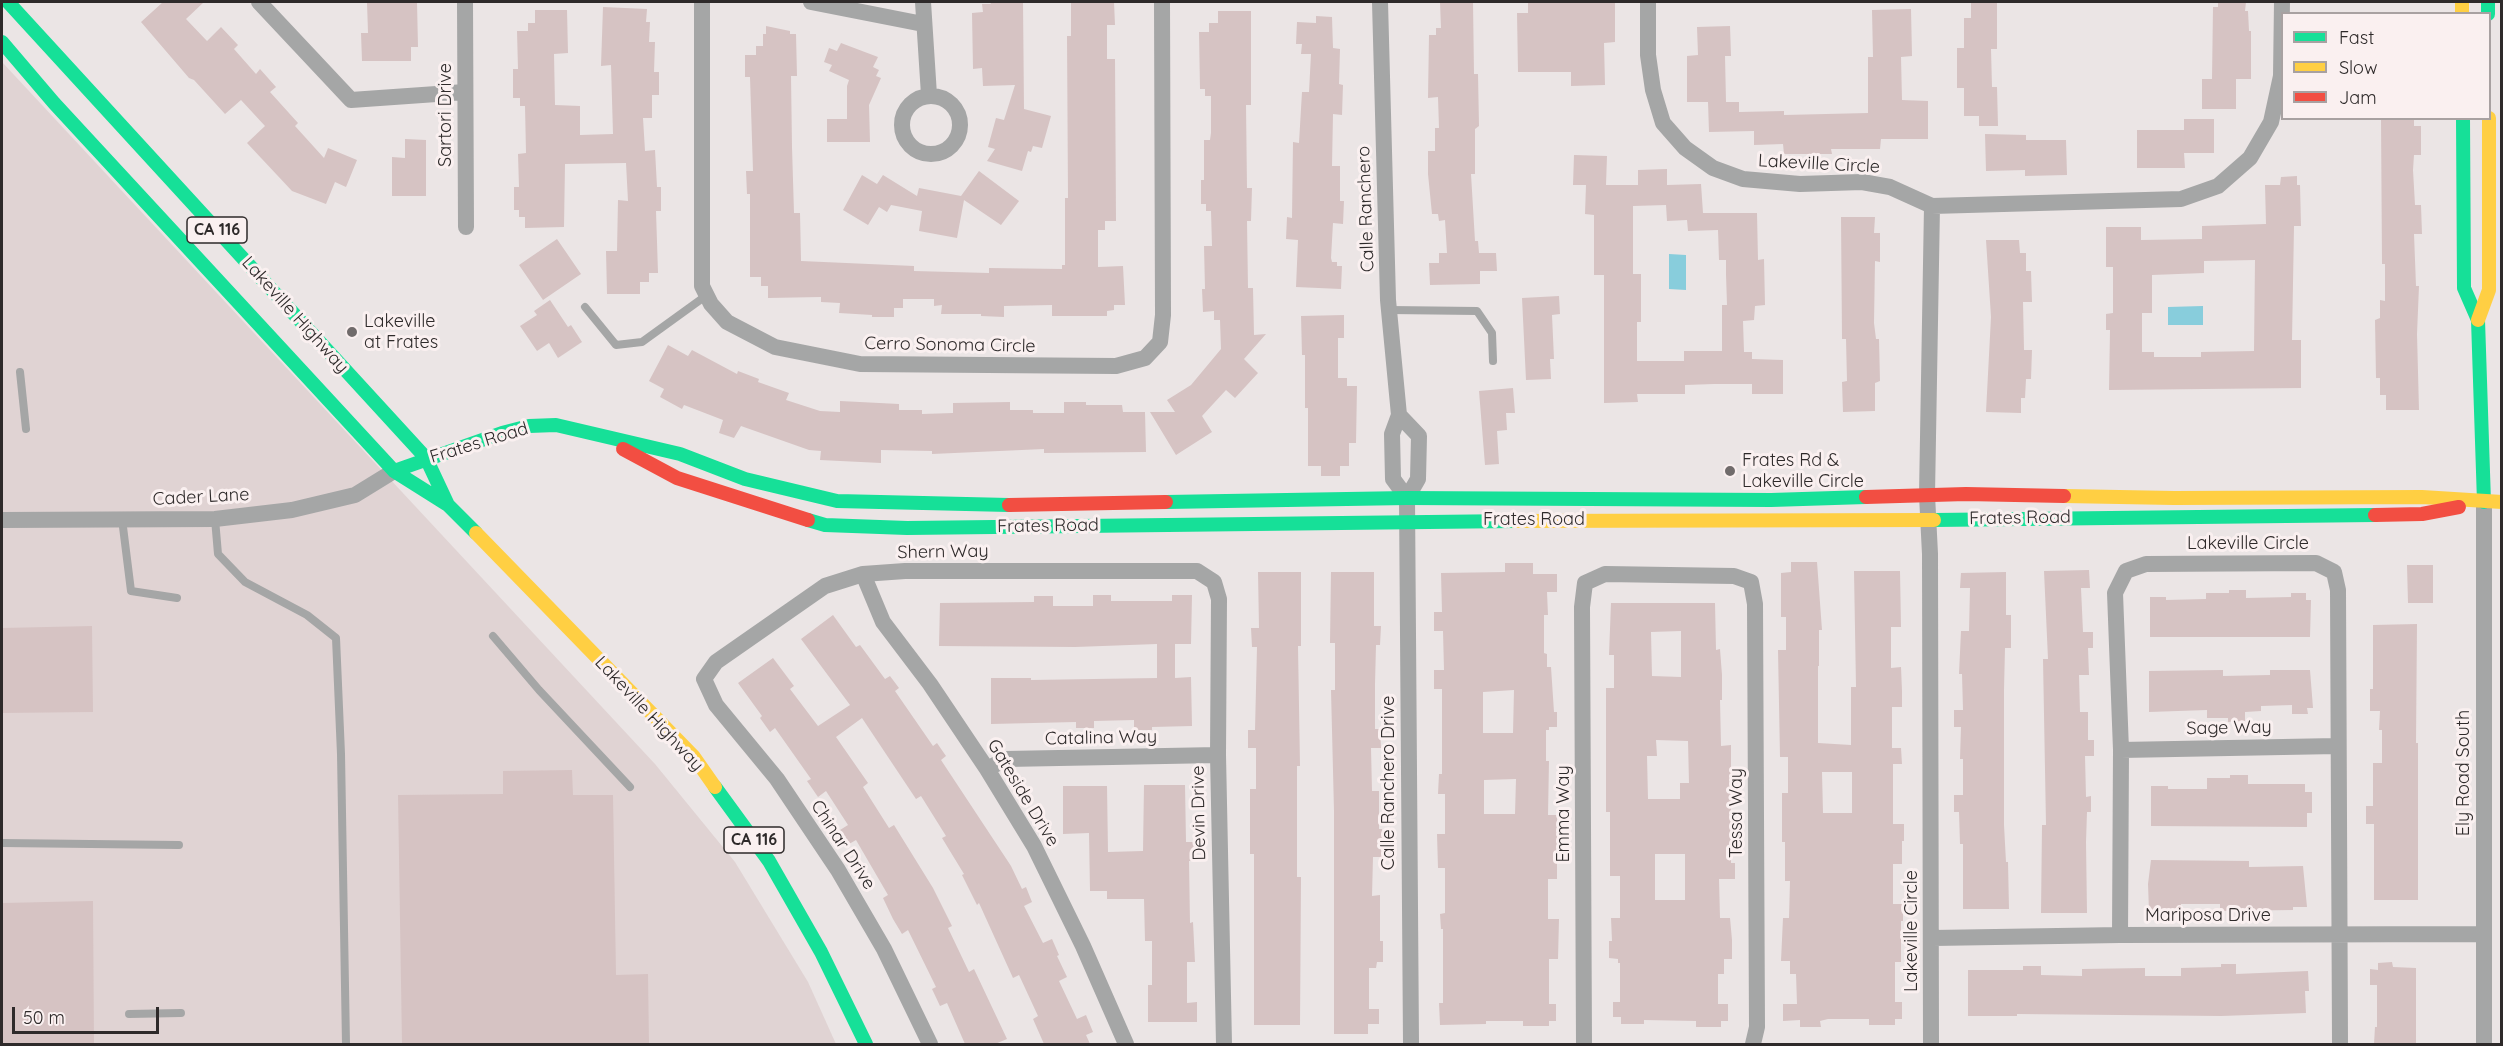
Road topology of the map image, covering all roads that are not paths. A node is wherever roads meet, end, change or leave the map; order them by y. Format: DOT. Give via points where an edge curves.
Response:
graph roads {
  1 [pos="8,2"];
  2 [pos="259,2"];
  3 [pos="465,2"];
  4 [pos="702,2"];
  5 [pos="811,2"];
  6 [pos="923,2"];
  7 [pos="1162,2"];
  8 [pos="1380,2"];
  9 [pos="1648,2"];
  10 [pos="923,24"];
  11 [pos="2,42"];
  12 [pos="2281,76"];
  13 [pos="465,92"];
  14 [pos="929,96"];
  15 [pos="2463,120"];
  16 [pos="2489,120"];
  17 [pos="1932,206"];
  18 [pos="466,227"];
  19 [pos="707,295"];
  20 [pos="585,307"];
  21 [pos="1390,310"];
  22 [pos="2478,320"];
  23 [pos="1493,361"];
  24 [pos="20,372"];
  25 [pos="1399,415"];
  26 [pos="26,429"];
  27 [pos="601,437"];
  28 [pos="426,458"];
  29 [pos="394,471"];
  30 [pos="1927,495"];
  31 [pos="1407,498"];
  32 [pos="2484,502"];
  33 [pos="2502,502"];
  34 [pos="448,505"];
  35 [pos="122,519"];
  36 [pos="215,519"];
  37 [pos="1927,519"];
  38 [pos="2,520"];
  39 [pos="1407,521"];
  40 [pos="863,574"];
  41 [pos="1214,582"];
  42 [pos="1586,583"];
  43 [pos="177,598"];
  44 [pos="493,636"];
  45 [pos="704,679"];
  46 [pos="2337,746"];
  47 [pos="2121,750"];
  48 [pos="1218,755"];
  49 [pos="987,769"];
  50 [pos="630,787"];
  51 [pos="2,843"];
  52 [pos="179,845"];
  53 [pos="2483,934"];
  54 [pos="2120,935"];
  55 [pos="2341,936"];
  56 [pos="1933,938"];
  57 [pos="181,1013"];
  58 [pos="129,1014"];
  59 [pos="346,1044"];
  60 [pos="866,1044"];
  61 [pos="930,1044"];
  62 [pos="1126,1044"];
  63 [pos="1224,1044"];
  64 [pos="1411,1044"];
  65 [pos="1584,1044"];
  66 [pos="1753,1044"];
  67 [pos="1931,1044"];
  68 [pos="2340,1044"];
  69 [pos="2484,1044"];
  1 -- 28 [label="street, Lakeville Highway / CA 116"];
  2 -- 13 [label="street" via="351,100"];
  3 -- 13 [label="street, Sartori Drive"];
  4 -- 19 [label="street, Cerro Sonoma Circle" via="702,286"];
  5 -- 10 [label="street"];
  6 -- 10 [label="street"];
  7 -- 19 [label="street, Cerro Sonoma Circle" via="1163,315 1160,342 1145,358 1116,366 860,364 775,347 727,322"];
  8 -- 21 [label="street, Calle Ranchero"];
  9 -- 17 [label="street, Lakeville Circle" via="1648,56 1653,90 1663,123 1685,148 1713,168 1743,179 1800,184 1862,182 1890,187"];
  10 -- 14 [label="street"];
  11 -- 29 [label="street, Lakeville Highway / CA 116"];
  12 -- 17 [label="street, Lakeville Circle" via="2271,122 2250,158 2218,186 2181,199"];
  13 -- 18 [label="street, Sartori Drive"];
  15 -- 22 [label="street" via="2464,288"];
  16 -- 22 [label="street" via="2489,290"];
  17 -- 30 [label="street, Lakeville Circle"];
  19 -- 20 [label="lane" via="642,342 616,345"];
  21 -- 23 [label="lane" via="1477,311 1492,333"];
  21 -- 25 [label="street, Calle Ranchero"];
  22 -- 32 [label="street"];
  24 -- 26 [label="lane"];
  25 -- 31 [label="street, Calle Ranchero" via="1392,434 1393,479"];
  25 -- 31 [label="street, Calle Ranchero" via="1419,436 1418,479"];
  27 -- 28 [label="street, Frates Road" via="556,425 529,426"];
  27 -- 31 [label="street, Frates Road" via="680,454 745,479 837,501 998,505"];
  27 -- 39 [label="street, Frates Road" via="676,478 825,525 907,528"];
  28 -- 29 [label="street, Frates Road"];
  28 -- 34 [label="street, Lakeville Highway / CA 116"];
  29 -- 34 [label="street, Lakeville Highway / CA 116"];
  29 -- 36 [label="street, Cader Lane" via="355,495 292,510"];
  30 -- 31 [label="street, Frates Road" via="1771,500"];
  30 -- 32 [label="street, Frates Road" via="2422,496"];
  30 -- 37 [label="street, Lakeville Circle"];
  31 -- 39 [label="street, Calle Ranchero"];
  32 -- 33 [label="street, Frates Road"];
  32 -- 37 [label="street, Frates Road" via="2422,514"];
  32 -- 53 [label="street, Ely Road South"];
  34 -- 60 [label="street, Lakeville Highway / CA 116" via="694,757 769,861 821,952"];
  35 -- 36 [label="street, Cader Lane"];
  35 -- 38 [label="street, Cader Lane"];
  35 -- 43 [label="lane" via="131,591"];
  36 -- 59 [label="lane" via="218,554 245,582 308,615 336,638"];
  37 -- 39 [label="street, Frates Road"];
  37 -- 56 [label="street, Lakeville Circle"];
  39 -- 64 [label="street, Calle Ranchero Drive"];
  40 -- 41 [label="street, Shern Way" via="1197,571"];
  40 -- 45 [label="street, Shern Way" via="825,586 716,662"];
  40 -- 49 [label="street, Gateside Drive" via="883,622"];
  41 -- 48 [label="street, Devin Drive" via="1219,599"];
  42 -- 65 [label="street, Emma Way" via="1582,607"];
  42 -- 66 [label="street, Tessa Way" via="1605,574 1734,576 1751,582 1756,651 1757,1027"];
  44 -- 50 [label="lane"];
  45 -- 61 [label="street, Chinar Drive" via="716,705 777,779 838,870 884,949"];
  46 -- 47 [label="street, Sage Way"];
  46 -- 47 [label="street, Lakeville Circle" via="2338,590 2334,572 2316,563 2146,564 2126,572 2115,593"];
  46 -- 55 [label="street, Lakeville Circle"];
  47 -- 54 [label="street, Lakeville Circle"];
  48 -- 49 [label="street, Catalina Way" via="1006,759"];
  48 -- 63 [label="street, Devin Drive"];
  49 -- 62 [label="street, Gateside Drive" via="1034,846"];
  51 -- 52 [label="lane"];
  53 -- 55 [label="street, Mariposa Drive"];
  53 -- 69 [label="street, Ely Road South"];
  54 -- 55 [label="street, Mariposa Drive"];
  54 -- 56 [label="street, Mariposa Drive"];
  55 -- 68 [label="street, Lakeville Circle"];
  56 -- 67 [label="street, Lakeville Circle"];
  57 -- 58 [label="lane"];
}
